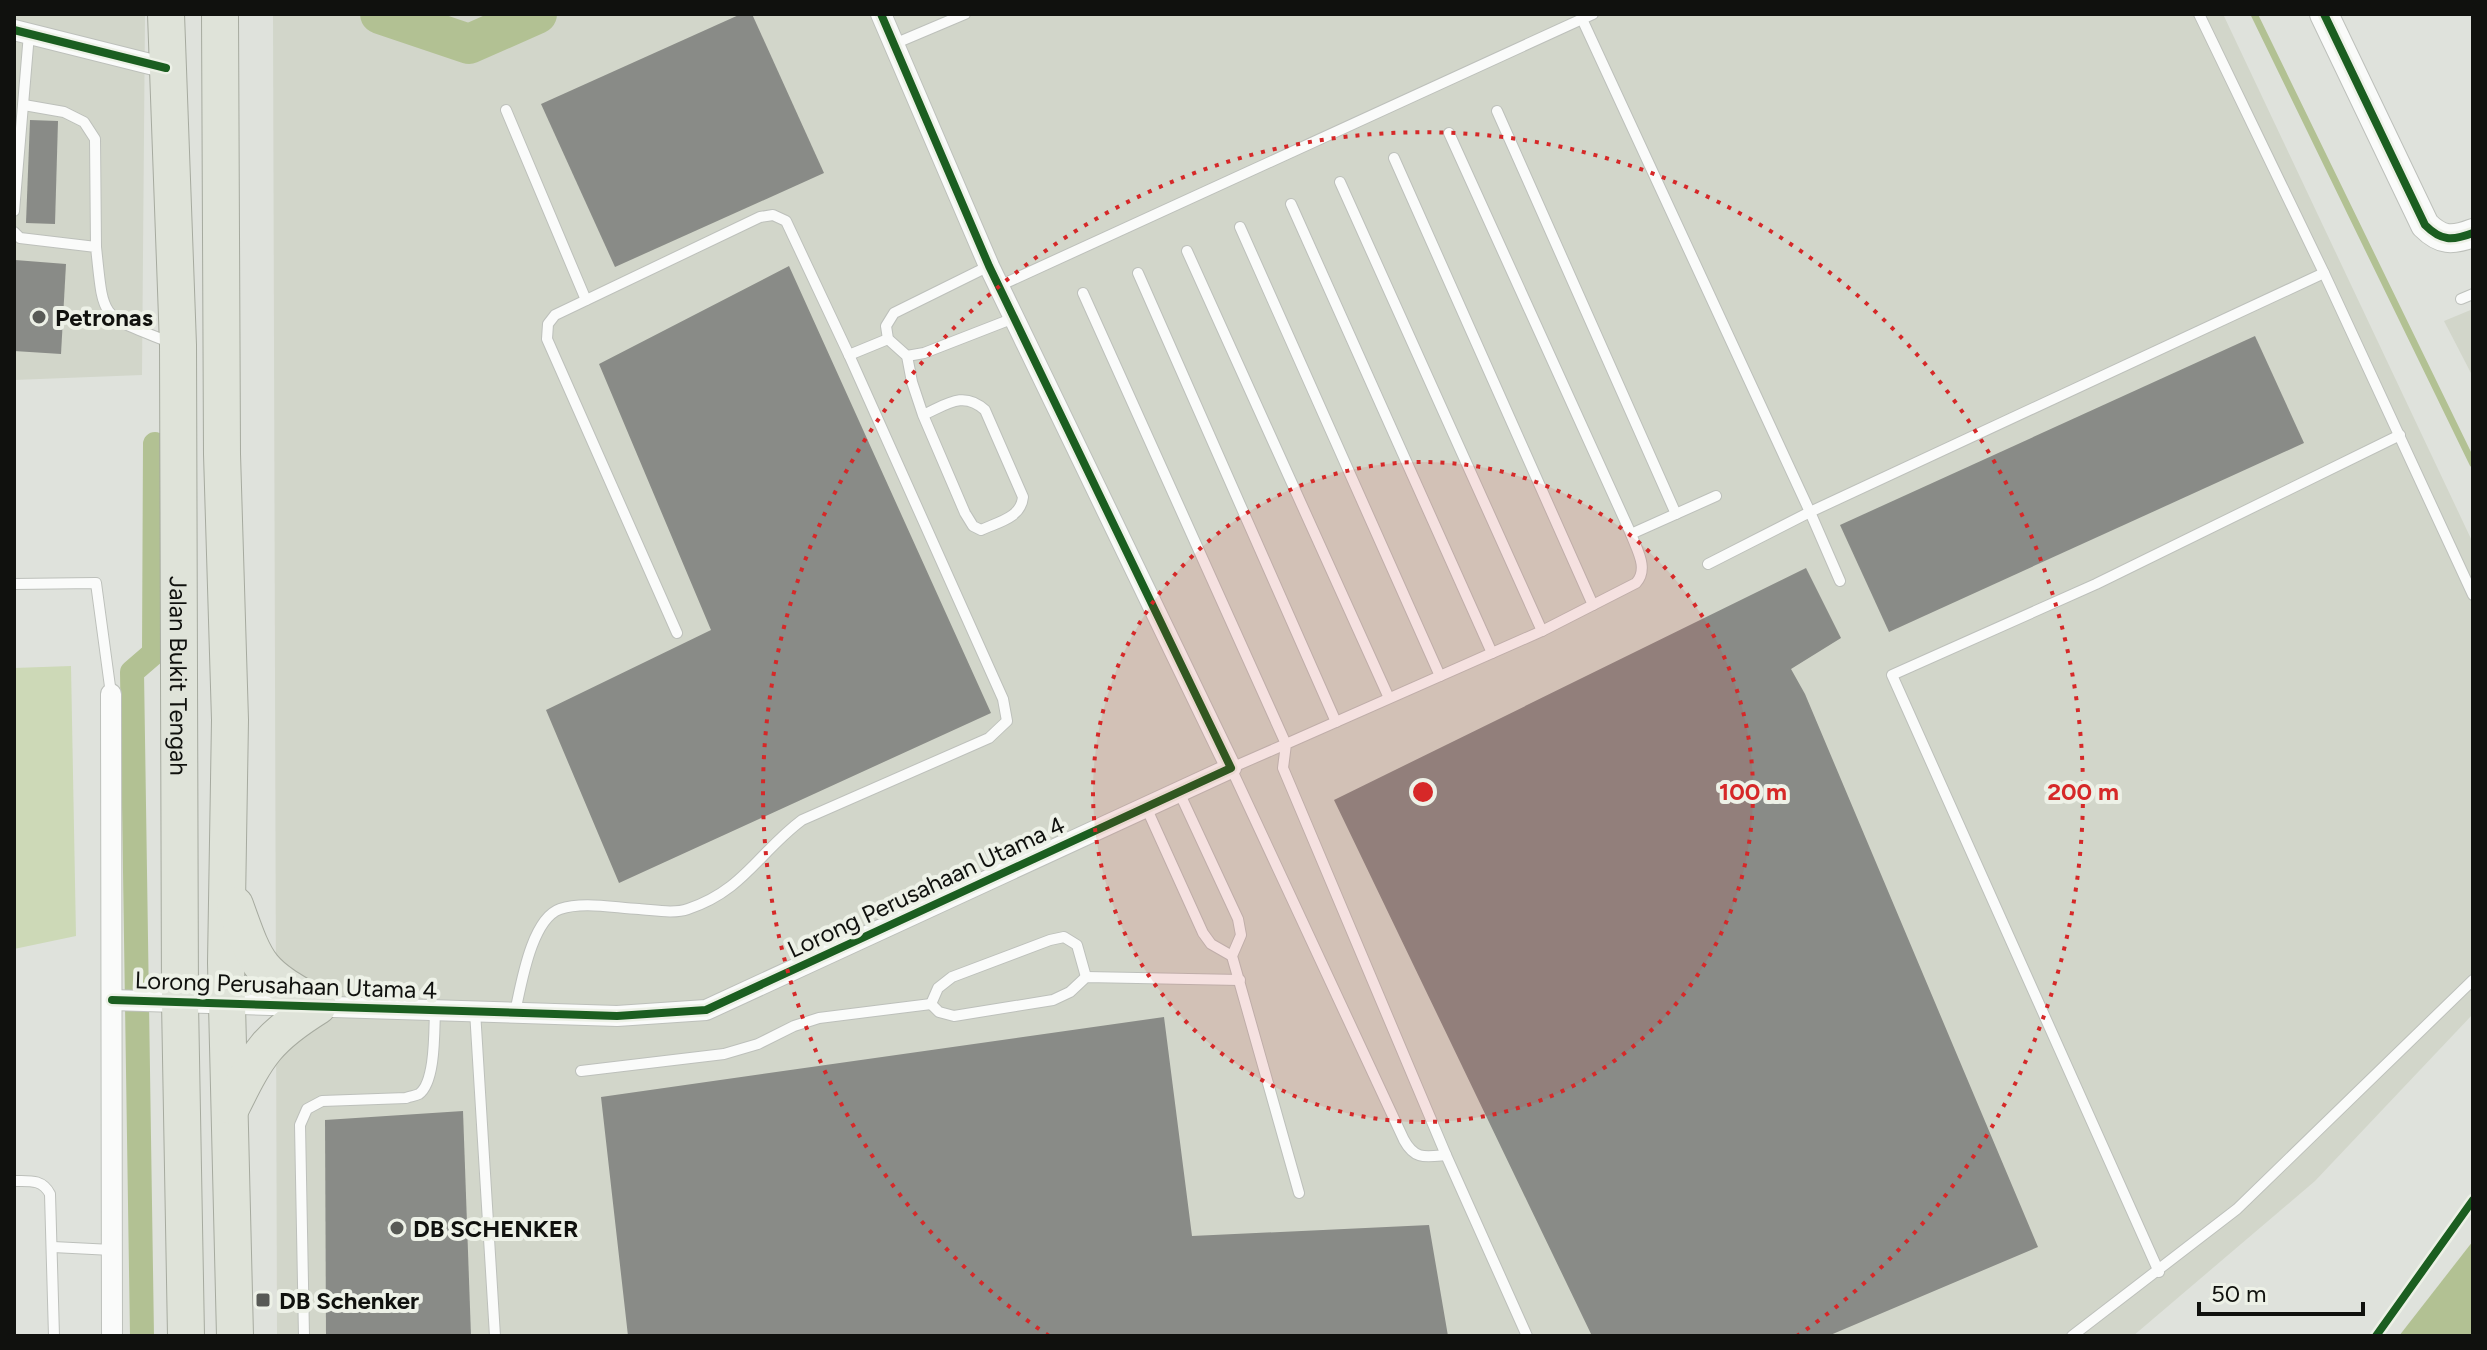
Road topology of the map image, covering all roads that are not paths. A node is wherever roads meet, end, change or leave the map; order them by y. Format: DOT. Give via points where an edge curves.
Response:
graph roads {
  1 [pos="166,14"];
  2 [pos="220,14"];
  3 [pos="881,14"];
  4 [pos="965,14"];
  5 [pos="1593,14"];
  6 [pos="2199,14"];
  7 [pos="2324,14"];
  8 [pos="1582,19"];
  9 [pos="22,32"];
  10 [pos="894,44"];
  11 [pos="166,68"];
  12 [pos="24,105"];
  13 [pos="506,110"];
  14 [pos="1497,111"];
  15 [pos="1449,133"];
  16 [pos="1394,158"];
  17 [pos="1340,182"];
  18 [pos="1291,204"];
  19 [pos="14,211"];
  20 [pos="1240,227"];
  21 [pos="14,232"];
  22 [pos="2465,236"];
  23 [pos="96,247"];
  24 [pos="1187,251"];
  25 [pos="989,266"];
  26 [pos="1138,273"];
  27 [pos="2324,273"];
  28 [pos="1083,293"];
  29 [pos="2473,294"];
  30 [pos="2461,299"];
  31 [pos="586,300"];
  32 [pos="1006,302"];
  33 [pos="888,339"];
  34 [pos="178,345"];
  35 [pos="849,355"];
  36 [pos="907,356"];
  37 [pos="923,415"];
  38 [pos="2400,435"];
  39 [pos="1716,496"];
  40 [pos="1810,512"];
  41 [pos="1676,514"];
  42 [pos="1631,534"];
  43 [pos="1708,564"];
  44 [pos="1840,581"];
  45 [pos="14,584"];
  46 [pos="2473,595"];
  47 [pos="1593,605"];
  48 [pos="1542,631"];
  49 [pos="677,633"];
  50 [pos="1492,653"];
  51 [pos="1440,676"];
  52 [pos="111,694"];
  53 [pos="1389,698"];
  54 [pos="1336,722"];
  55 [pos="1286,744"];
  56 [pos="1231,768"];
  57 [pos="1179,792"];
  58 [pos="1146,807"];
  59 [pos="227,881"];
  60 [pos="1232,956"];
  61 [pos="1086,977"];
  62 [pos="1240,980"];
  63 [pos="2473,980"];
  64 [pos="122,1000"];
  65 [pos="167,1001"];
  66 [pos="227,1002"];
  67 [pos="931,1004"];
  68 [pos="318,1006"];
  69 [pos="435,1010"];
  70 [pos="475,1011"];
  71 [pos="515,1012"];
  72 [pos="581,1071"];
  73 [pos="229,1111"];
  74 [pos="1446,1155"];
  75 [pos="14,1181"];
  76 [pos="1299,1193"];
  77 [pos="53,1247"];
  78 [pos="112,1250"];
  79 [pos="2159,1272"];
  80 [pos="54,1336"];
  81 [pos="112,1336"];
  82 [pos="186,1336"];
  83 [pos="235,1336"];
  84 [pos="304,1336"];
  85 [pos="495,1336"];
  86 [pos="1527,1336"];
  87 [pos="2072,1336"];
  1 -- 11 [label="highway, Jalan Bukit Tengah"];
  2 -- 59 [label="highway, Jalan Bukit Tengah" via="222,454 230,720"];
  3 -- 10 [label="street"];
  4 -- 10 [label="lane"];
  5 -- 8 [label="lane"];
  6 -- 27 [label="lane"];
  7 -- 22 [label="street" via="2425,225 2437,237"];
  8 -- 32 [label="lane"];
  8 -- 40 [label="lane"];
  9 -- 11 [label="street"];
  9 -- 12 [label="lane"];
  10 -- 25 [label="street"];
  11 -- 34 [label="highway, Jalan Bukit Tengah"];
  12 -- 19 [label="lane"];
  12 -- 23 [label="lane" via="64,112 84,122 95,139"];
  13 -- 31 [label="lane"];
  14 -- 41 [label="lane"];
  15 -- 42 [label="lane"];
  16 -- 47 [label="lane"];
  17 -- 48 [label="lane"];
  18 -- 50 [label="lane"];
  20 -- 51 [label="lane"];
  21 -- 23 [label="lane" via="20,238"];
  23 -- 34 [label="lane" via="102,303 110,316"];
  24 -- 53 [label="lane"];
  25 -- 32 [label="street"];
  25 -- 33 [label="lane" via="894,313 886,326"];
  26 -- 54 [label="lane"];
  27 -- 38 [label="lane"];
  27 -- 40 [label="lane"];
  28 -- 55 [label="lane"];
  29 -- 30 [label="lane"];
  31 -- 35 [label="lane" via="773,215 786,221"];
  31 -- 49 [label="lane" via="555,315 547,339"];
  32 -- 36 [label="lane" via="924,353"];
  32 -- 56 [label="street"];
  33 -- 35 [label="lane"];
  33 -- 36 [label="lane"];
  34 -- 65 [label="highway, Jalan Bukit Tengah"];
  35 -- 71 [label="lane" via="1003,699 1007,721 989,738 802,820 720,897 684,911 557,909 544,921 530,951"];
  36 -- 37 [label="lane"];
  37 -- 37 [label="lane" via="973,526 981,530 1014,515 1023,497 985,410 962,398"];
  38 -- 46 [label="lane"];
  38 -- 79 [label="lane" via="2096,584 1892,675"];
  39 -- 41 [label="lane"];
  40 -- 43 [label="lane"];
  40 -- 44 [label="lane"];
  41 -- 42 [label="lane"];
  42 -- 47 [label="lane" via="1641,577"];
  45 -- 52 [label="lane" via="96,583"];
  47 -- 48 [label="lane"];
  48 -- 50 [label="lane"];
  50 -- 51 [label="lane"];
  51 -- 53 [label="lane"];
  52 -- 64 [label="street"];
  53 -- 54 [label="lane"];
  54 -- 55 [label="lane"];
  55 -- 56 [label="lane"];
  55 -- 74 [label="lane" via="1283,768"];
  56 -- 57 [label="street, Lorong Perusahaan Utama 4"];
  56 -- 74 [label="lane" via="1410,1151 1421,1157"];
  57 -- 58 [label="street, Lorong Perusahaan Utama 4"];
  57 -- 60 [label="lane" via="1238,919 1241,935"];
  58 -- 60 [label="lane" via="1203,933"];
  58 -- 71 [label="street, Lorong Perusahaan Utama 4" via="706,1010 617,1016"];
  59 -- 66 [label="highway, Jalan Bukit Tengah"];
  59 -- 68 [label="highway" via="258,964 275,982"];
  60 -- 62 [label="lane"];
  61 -- 62 [label="lane"];
  61 -- 67 [label="lane" via="1053,1000 954,1016"];
  61 -- 67 [label="lane" via="1077,945 1064,937 952,977 938,988"];
  62 -- 76 [label="lane"];
  63 -- 79 [label="lane" via="2237,1209"];
  64 -- 65 [label="street, Lorong Perusahaan Utama 4"];
  64 -- 78 [label="street"];
  65 -- 66 [label="street, Lorong Perusahaan Utama 4"];
  65 -- 82 [label="highway, Jalan Bukit Tengah"];
  66 -- 68 [label="street, Lorong Perusahaan Utama 4"];
  66 -- 73 [label="highway, Jalan Bukit Tengah"];
  67 -- 72 [label="lane" via="819,1018 724,1054"];
  68 -- 69 [label="street, Lorong Perusahaan Utama 4"];
  68 -- 73 [label="highway" via="267,1044"];
  69 -- 70 [label="street, Lorong Perusahaan Utama 4"];
  69 -- 84 [label="lane" via="432,1062 419,1094 322,1101 307,1109 300,1125"];
  70 -- 71 [label="street, Lorong Perusahaan Utama 4"];
  70 -- 85 [label="lane"];
  73 -- 83 [label="highway, Jalan Bukit Tengah"];
  74 -- 86 [label="lane"];
  75 -- 77 [label="lane" via="46,1185"];
  77 -- 78 [label="lane"];
  77 -- 80 [label="lane"];
  78 -- 81 [label="street"];
  79 -- 87 [label="lane"];
}
